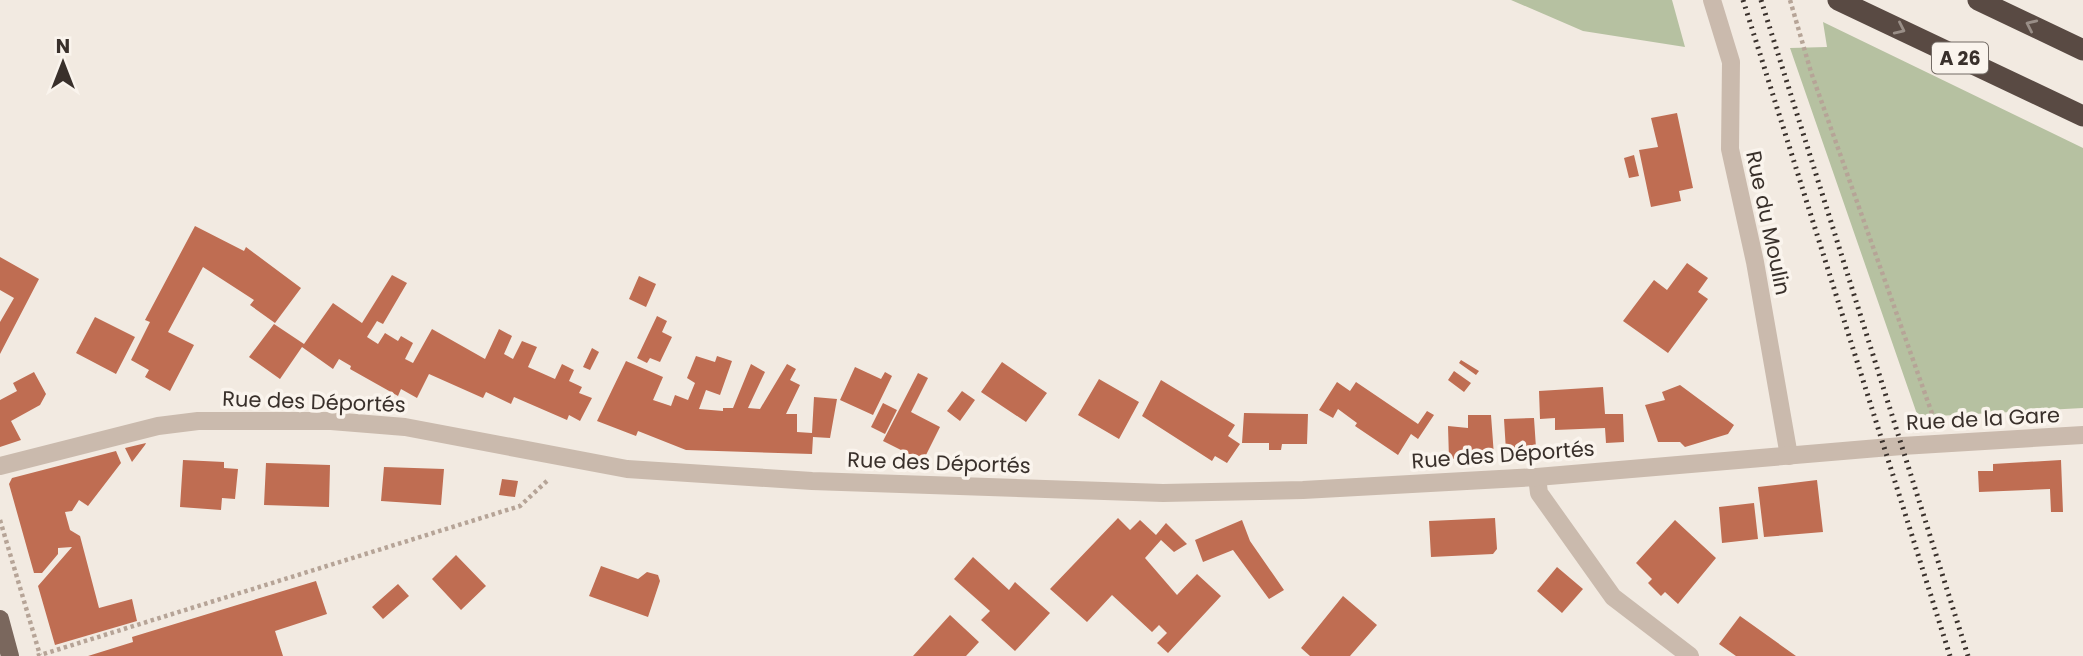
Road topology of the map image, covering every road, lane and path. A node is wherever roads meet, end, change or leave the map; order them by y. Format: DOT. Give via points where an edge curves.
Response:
graph roads {
  1 [pos="1712,0"];
  2 [pos="1790,0"];
  3 [pos="1838,0"];
  4 [pos="1978,0"];
  5 [pos="2083,50"];
  6 [pos="2083,116"];
  7 [pos="2083,435"];
  8 [pos="1942,443"];
  9 [pos="1885,448"];
  10 [pos="1789,456"];
  11 [pos="570,460"];
  12 [pos="0,466"];
  13 [pos="1537,477"];
  14 [pos="0,520"];
  15 [pos="0,619"];
  16 [pos="10,656"];
  17 [pos="39,656"];
  18 [pos="1690,656"];
  1 -- 10 [label="street, Rue du Moulin" via="1731,62 1730,149"];
  2 -- 8 [label="path" via="1811,72"];
  3 -- 6 [label="highway, A 26, one-way"];
  5 -- 4 [label="highway, one-way"];
  7 -- 8 [label="street, Rue de la Gare"];
  8 -- 9 [label="street, Rue de la Gare"];
  9 -- 10 [label="street, Rue des Déportés"];
  10 -- 13 [label="street, Rue des Déportés"];
  11 -- 12 [label="street, Rue des Déportés" via="405,427 244,420 158,426"];
  11 -- 13 [label="street, Rue des Déportés" via="627,469 812,481 1163,493"];
  11 -- 17 [label="path" via="520,506"];
  13 -- 18 [label="street" via="1539,493 1613,597"];
  14 -- 17 [label="path"];
  15 -- 16 [label="main road"];
}
